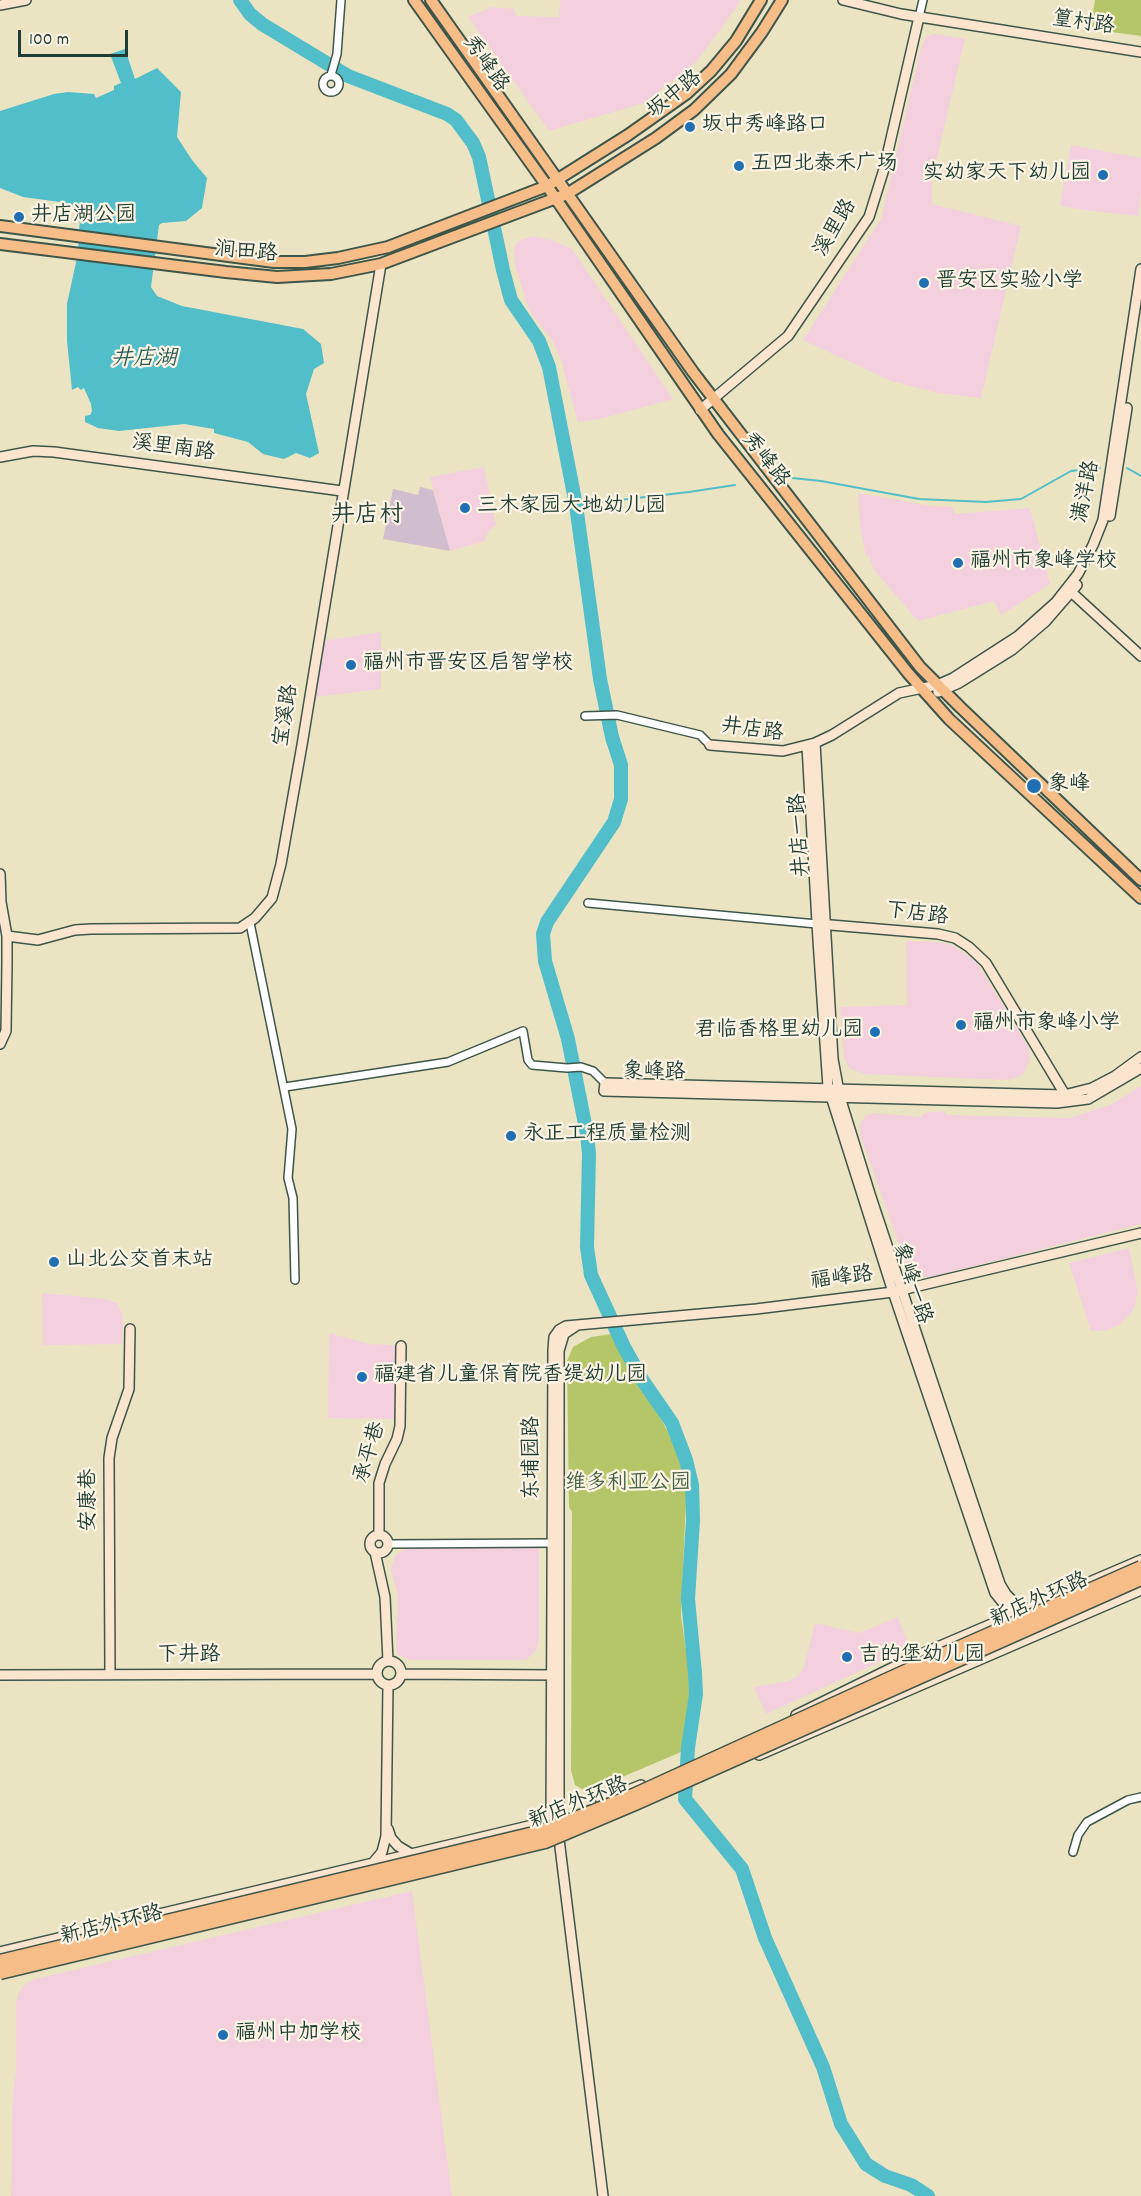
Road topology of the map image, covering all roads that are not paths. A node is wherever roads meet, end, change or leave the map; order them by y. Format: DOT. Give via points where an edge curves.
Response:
graph roads {
  1 [pos="26,0"];
  2 [pos="340,0"];
  3 [pos="414,0"];
  4 [pos="431,0"];
  5 [pos="761,0"];
  6 [pos="782,0"];
  7 [pos="843,0"];
  8 [pos="923,0"];
  9 [pos="0,5"];
  10 [pos="919,17"];
  11 [pos="1141,52"];
  12 [pos="331,75"];
  13 [pos="558,180"];
  14 [pos="547,186"];
  15 [pos="567,194"];
  16 [pos="556,199"];
  17 [pos="0,226"];
  18 [pos="0,244"];
  19 [pos="381,264"];
  20 [pos="1141,269"];
  21 [pos="1139,306"];
  22 [pos="713,399"];
  23 [pos="700,410"];
  24 [pos="0,457"];
  25 [pos="342,491"];
  26 [pos="1070,591"];
  27 [pos="1141,656"];
  28 [pos="940,688"];
  29 [pos="924,691"];
  30 [pos="585,716"];
  31 [pos="710,745"];
  32 [pos="812,748"];
  33 [pos="0,874"];
  34 [pos="1141,880"];
  35 [pos="1141,898"];
  36 [pos="588,903"];
  37 [pos="250,922"];
  38 [pos="821,924"];
  39 [pos="7,936"];
  40 [pos="0,1044"];
  41 [pos="1141,1057"];
  42 [pos="1141,1068"];
  43 [pos="605,1083"];
  44 [pos="285,1087"];
  45 [pos="834,1092"];
  46 [pos="1068,1099"];
  47 [pos="1141,1233"];
  48 [pos="295,1280"];
  49 [pos="897,1291"];
  50 [pos="578,1326"];
  51 [pos="130,1329"];
  52 [pos="401,1346"];
  53 [pos="380,1535"];
  54 [pos="388,1544"];
  55 [pos="552,1544"];
  56 [pos="375,1552"];
  57 [pos="1141,1560"];
  58 [pos="1141,1567"];
  59 [pos="1141,1579"];
  60 [pos="1141,1590"];
  61 [pos="1023,1611"];
  62 [pos="1013,1616"];
  63 [pos="1042,1632"];
  64 [pos="1032,1636"];
  65 [pos="388,1661"];
  66 [pos="110,1674"];
  67 [pos="377,1674"];
  68 [pos="401,1674"];
  69 [pos="0,1675"];
  70 [pos="555,1675"];
  71 [pos="388,1685"];
  72 [pos="1141,1797"];
  73 [pos="386,1820"];
  74 [pos="555,1820"];
  75 [pos="559,1839"];
  76 [pos="1073,1852"];
  77 [pos="413,1855"];
  78 [pos="371,1865"];
  79 [pos="0,1952"];
  80 [pos="0,1961"];
  81 [pos="0,1972"];
  82 [pos="603,2196"];
  1 -- 9 [label="street"];
  2 -- 12 [label="street" via="337,54"];
  3 -- 14 [label="main road, 秀峰路"];
  4 -- 13 [label="main road, 秀峰路"];
  5 -- 13 [label="main road, 坂中路" via="736,41 696,85"];
  6 -- 15 [label="main road, 坂中路" via="741,62 704,101 656,138"];
  7 -- 10 [label="street, 篁村路"];
  8 -- 10 [label="street"];
  10 -- 11 [label="street, 篁村路"];
  10 -- 22 [label="street, 溪里路" via="869,217 788,336"];
  13 -- 14 [label="main road"];
  13 -- 15 [label="main road, 秀峰路"];
  14 -- 16 [label="main road, 秀峰路"];
  14 -- 17 [label="main road, 涧田路" via="381,248 351,256 296,262 253,261"];
  15 -- 16 [label="main road, 坂中路"];
  15 -- 22 [label="main road, 秀峰路"];
  16 -- 19 [label="main road, 涧田路"];
  16 -- 23 [label="main road, 秀峰路"];
  18 -- 19 [label="main road, 涧田路" via="277,277 331,274"];
  19 -- 25 [label="street, 宝溪路"];
  20 -- 21 [label="street, 满洋路"];
  21 -- 26 [label="street, 满洋路" via="1105,511"];
  22 -- 23 [label="street, 溪里路"];
  22 -- 28 [label="main road, 秀峰路"];
  23 -- 29 [label="main road, 秀峰路"];
  24 -- 25 [label="street, 溪里南路" via="54,452"];
  25 -- 37 [label="street, 宝溪路" via="277,882 272,898"];
  26 -- 27 [label="street"];
  26 -- 28 [label="street, 满洋路" via="1046,622 1012,650 959,683"];
  28 -- 29 [label="street, 满洋路"];
  28 -- 34 [label="main road, 秀峰路"];
  29 -- 32 [label="street, 井店路" via="899,693"];
  29 -- 35 [label="main road, 秀峰路" via="949,719"];
  30 -- 31 [label="street" via="613,715 700,735"];
  31 -- 32 [label="street, 井店路" via="783,751"];
  32 -- 38 [label="street, 井店一路"];
  33 -- 39 [label="street"];
  36 -- 38 [label="street"];
  37 -- 39 [label="street" via="234,928 82,929 38,940"];
  37 -- 44 [label="street"];
  38 -- 45 [label="street, 象峰一路"];
  38 -- 46 [label="street, 下店路" via="944,935 969,947 987,963"];
  39 -- 40 [label="street" via="6,1031"];
  41 -- 46 [label="street, 象峰路" via="1115,1076"];
  42 -- 46 [label="street, 象峰路" via="1094,1096"];
  43 -- 44 [label="street" via="593,1071 581,1067 532,1065 523,1031 454,1060"];
  43 -- 45 [label="street, 象峰路"];
  44 -- 48 [label="street" via="292,1134 288,1178 293,1198"];
  45 -- 46 [label="street, 象峰路" via="1032,1104"];
  45 -- 49 [label="street, 象峰一路"];
  47 -- 49 [label="street, 福峰路"];
  49 -- 50 [label="street, 福峰路"];
  49 -- 61 [label="street, 象峰一路" via="1000,1584"];
  49 -- 62 [label="street, 象峰一路" via="995,1593"];
  50 -- 55 [label="street, 东埔园路" via="562,1328 553,1342"];
  50 -- 70 [label="street, 东埔园路" via="564,1334 559,1351"];
  51 -- 66 [label="street, 安康巷" via="129,1389 109,1458"];
  52 -- 53 [label="street, 承平巷" via="400,1426 379,1484"];
  53 -- 54 [label="street"];
  53 -- 56 [label="street" via="371,1542"];
  54 -- 55 [label="street"];
  54 -- 56 [label="street" via="383,1551"];
  55 -- 70 [label="street, 东埔园路"];
  56 -- 65 [label="street" via="385,1597"];
  57 -- 61 [label="street"];
  58 -- 80 [label="highway, 新店外环路, bridge" via="631,1796 542,1831"];
  59 -- 81 [label="highway, 新店外环路, bridge" via="545,1842"];
  60 -- 63 [label="street"];
  61 -- 62 [label="street"];
  61 -- 63 [label="street, 象峰一路"];
  62 -- 64 [label="street, 象峰一路"];
  62 -- 74 [label="street, bridge" via="912,1659 712,1755"];
  63 -- 64 [label="street"];
  64 -- 75 [label="street"];
  65 -- 67 [label="street"];
  65 -- 68 [label="street" via="396,1664"];
  66 -- 67 [label="street, 下井路"];
  66 -- 69 [label="street, 下井路"];
  67 -- 71 [label="street"];
  68 -- 70 [label="street"];
  68 -- 71 [label="street"];
  70 -- 74 [label="street, 东埔园路"];
  71 -- 73 [label="street"];
  72 -- 76 [label="street" via="1087,1822"];
  73 -- 77 [label="street" via="393,1842"];
  73 -- 78 [label="street" via="384,1846"];
  74 -- 75 [label="street, 东埔园路"];
  74 -- 77 [label="street"];
  75 -- 81 [label="street"];
  75 -- 82 [label="street, 东埔园路"];
  77 -- 78 [label="street"];
  78 -- 79 [label="street"];
}
